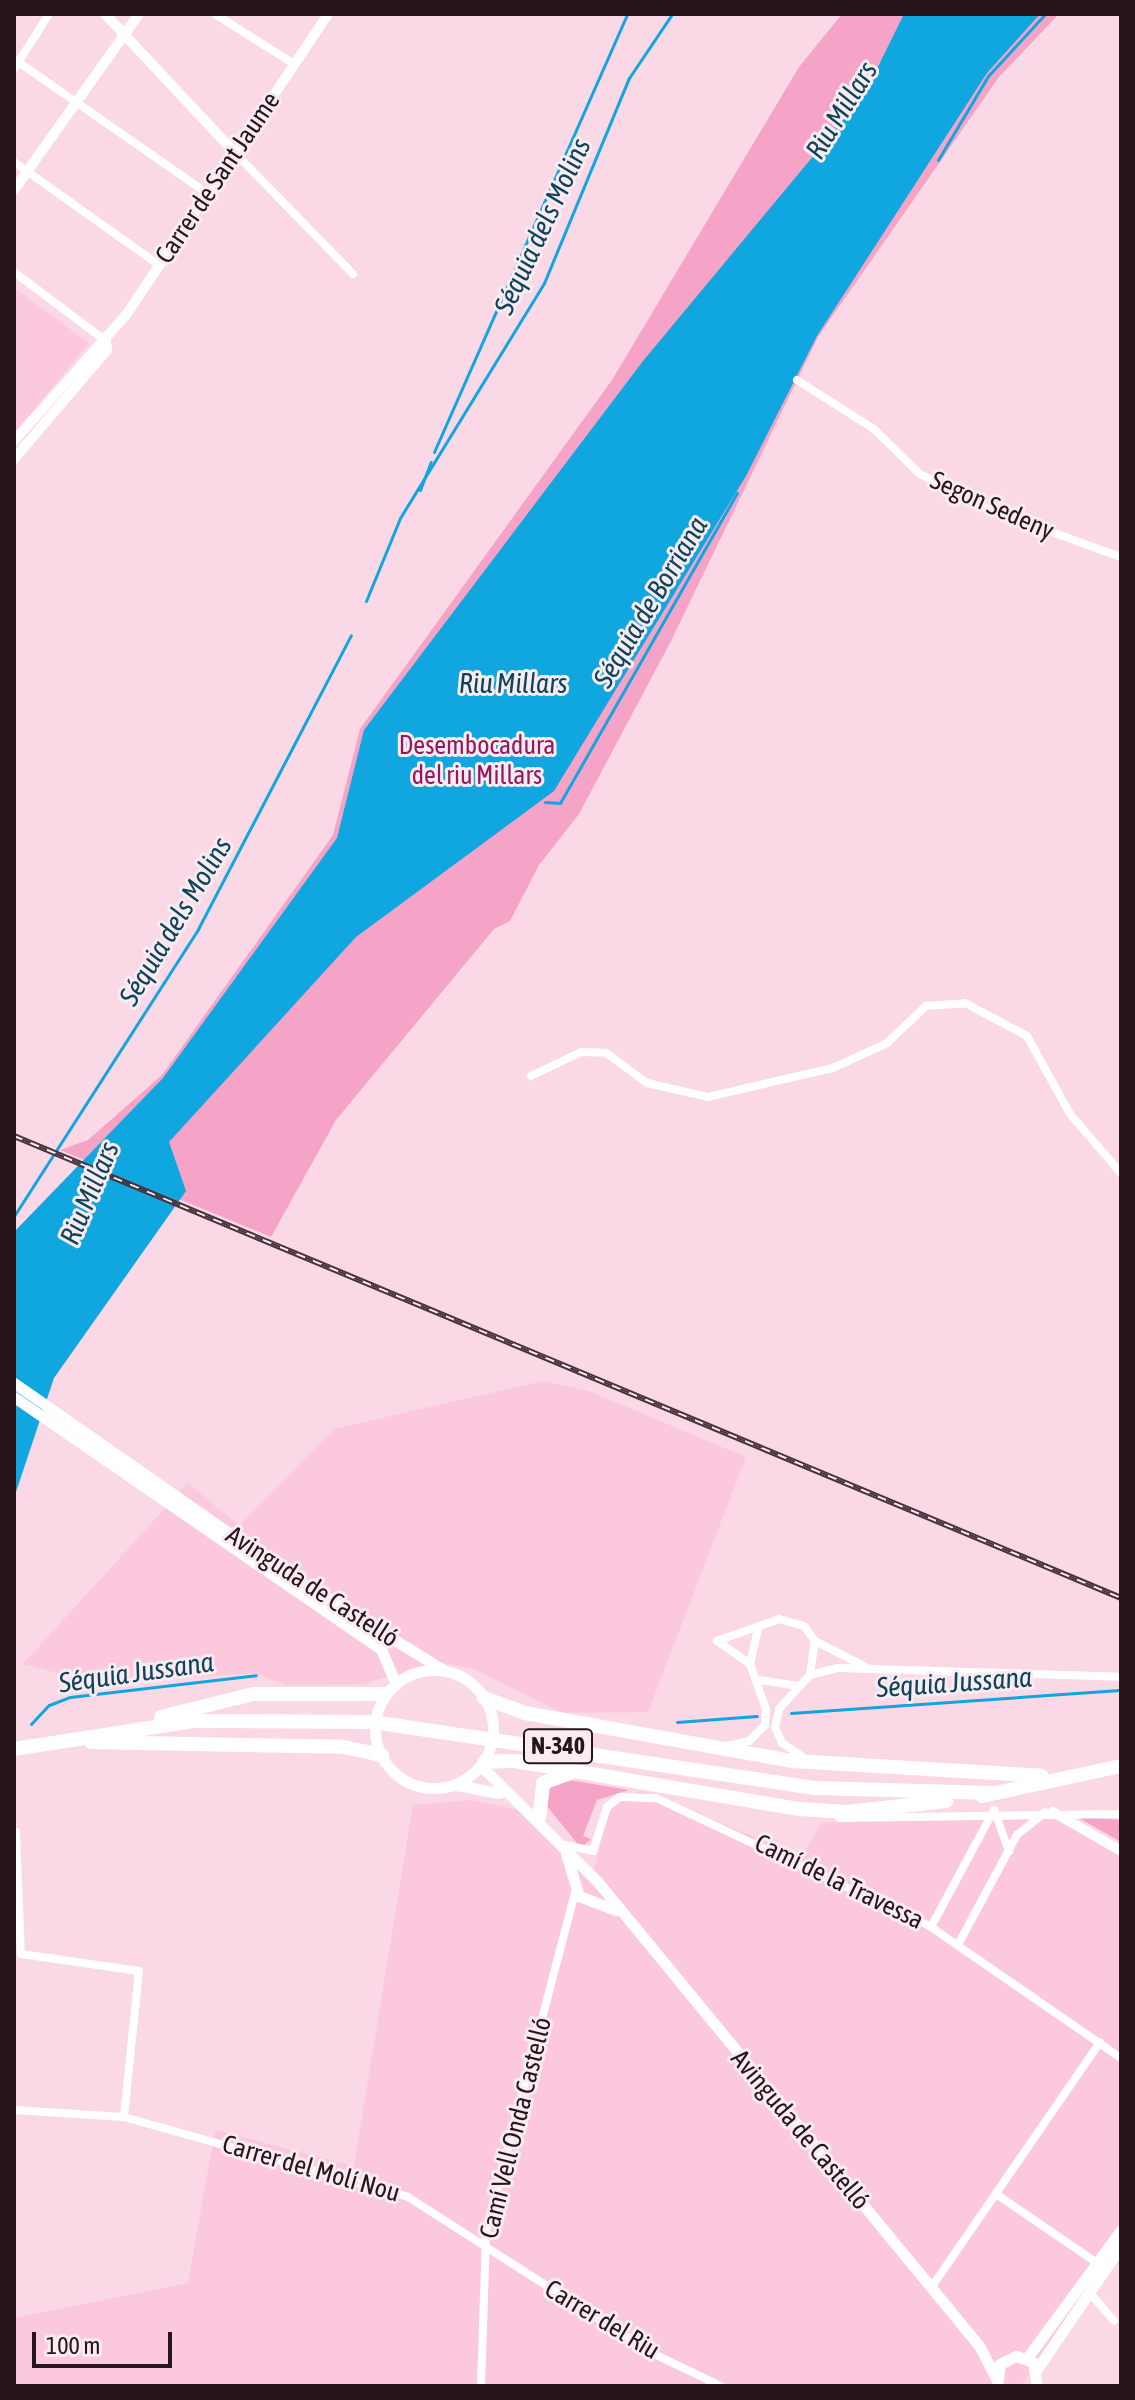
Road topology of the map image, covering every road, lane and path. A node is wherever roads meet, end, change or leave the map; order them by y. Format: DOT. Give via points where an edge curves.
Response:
graph roads {
  1 [pos="49,14"];
  2 [pos="105,14"];
  3 [pos="139,14"];
  4 [pos="215,14"];
  5 [pos="328,14"];
  6 [pos="124,35"];
  7 [pos="16,63"];
  8 [pos="294,64"];
  9 [pos="76,102"];
  10 [pos="235,153"];
  11 [pos="14,162"];
  12 [pos="27,171"];
  13 [pos="14,190"];
  14 [pos="207,193"];
  15 [pos="159,265"];
  16 [pos="14,272"];
  17 [pos="353,274"];
  18 [pos="106,341"];
  19 [pos="797,380"];
  20 [pos="14,441"];
  21 [pos="14,459"];
  22 [pos="1121,557"];
  23 [pos="531,1076"];
  24 [pos="1121,1173"];
  25 [pos="14,1383"];
  26 [pos="14,1397"];
  27 [pos="180,1505"];
  28 [pos="758,1630"];
  29 [pos="815,1641"];
  30 [pos="750,1664"];
  31 [pos="871,1669"];
  32 [pos="445,1671"];
  33 [pos="810,1675"];
  34 [pos="1121,1677"];
  35 [pos="760,1680"];
  36 [pos="796,1686"];
  37 [pos="387,1693"];
  38 [pos="484,1698"];
  39 [pos="122,1727"];
  40 [pos="60,1738"];
  41 [pos="684,1742"];
  42 [pos="379,1748"];
  43 [pos="14,1749"];
  44 [pos="484,1761"];
  45 [pos="815,1761"];
  46 [pos="1121,1766"];
  47 [pos="603,1778"];
  48 [pos="1062,1780"];
  49 [pos="456,1785"];
  50 [pos="673,1791"];
  51 [pos="992,1793"];
  52 [pos="504,1794"];
  53 [pos="994,1810"];
  54 [pos="1049,1812"];
  55 [pos="1121,1814"];
  56 [pos="539,1818"];
  57 [pos="16,1832"];
  58 [pos="562,1844"];
  59 [pos="1009,1851"];
  60 [pos="1121,1851"];
  61 [pos="595,1882"];
  62 [pos="577,1886"];
  63 [pos="591,1900"];
  64 [pos="620,1912"];
  65 [pos="569,1920"];
  66 [pos="931,1927"];
  67 [pos="959,1943"];
  68 [pos="1100,2042"];
  69 [pos="1121,2058"];
  70 [pos="14,2110"];
  71 [pos="124,2117"];
  72 [pos="996,2194"];
  73 [pos="1121,2230"];
  74 [pos="1121,2246"];
  75 [pos="486,2248"];
  76 [pos="1097,2263"];
  77 [pos="931,2288"];
  78 [pos="1089,2292"];
  79 [pos="1114,2321"];
  80 [pos="980,2347"];
  81 [pos="1027,2358"];
  82 [pos="1005,2360"];
  83 [pos="1037,2369"];
  84 [pos="996,2381"];
  85 [pos="481,2386"];
  86 [pos="721,2386"];
  87 [pos="1037,2386"];
  1 -- 7 [label="street"];
  2 -- 6 [label="street"];
  3 -- 6 [label="street"];
  4 -- 8 [label="street"];
  5 -- 8 [label="street, Carrer de Sant Jaume"];
  6 -- 9 [label="street"];
  6 -- 10 [label="street"];
  7 -- 9 [label="street"];
  8 -- 10 [label="street, Carrer de Sant Jaume"];
  9 -- 12 [label="street"];
  9 -- 14 [label="street"];
  10 -- 14 [label="street, Carrer de Sant Jaume"];
  10 -- 17 [label="street"];
  11 -- 12 [label="street"];
  12 -- 13 [label="street"];
  12 -- 15 [label="street"];
  14 -- 15 [label="street, Carrer de Sant Jaume"];
  15 -- 18 [label="street, Carrer de Sant Jaume"];
  16 -- 18 [label="street"];
  18 -- 20 [label="street, Carrer de Sant Jaume"];
  18 -- 21 [label="street, Carrer de Sant Jaume" via="107,350"];
  19 -- 22 [label="street, Segon Sedeny" via="874,429 920,474 975,504"];
  23 -- 24 [label="street" via="581,1052 606,1053 647,1083 708,1097 833,1068 887,1043 926,1006 965,1003 1027,1036 1070,1114"];
  25 -- 27 [label="main road"];
  26 -- 27 [label="main road"];
  27 -- 32 [label="main road, Avinguda de Castelló"];
  27 -- 37 [label="main road, Avinguda de Castelló" via="381,1649"];
  28 -- 29 [label="street" via="779,1619 804,1626"];
  28 -- 30 [label="street"];
  28 -- 30 [label="street" via="717,1641"];
  29 -- 31 [label="street"];
  29 -- 33 [label="street"];
  30 -- 35 [label="street"];
  31 -- 33 [label="street"];
  31 -- 34 [label="street"];
  32 -- 37 [label="main road"];
  32 -- 38 [label="main road"];
  33 -- 36 [label="street"];
  35 -- 36 [label="street"];
  35 -- 41 [label="street" via="765,1725 749,1741"];
  36 -- 45 [label="street" via="775,1727 794,1754"];
  37 -- 39 [label="highway" via="253,1694"];
  37 -- 42 [label="main road"];
  38 -- 41 [label="highway" via="525,1713"];
  38 -- 44 [label="main road" via="490,1715"];
  39 -- 40 [label="highway, N-340"];
  39 -- 51 [label="highway, N-340" via="373,1722 816,1788"];
  40 -- 42 [label="highway"];
  40 -- 43 [label="highway, N-340"];
  41 -- 45 [label="highway"];
  42 -- 49 [label="main road" via="409,1783"];
  44 -- 47 [label="highway" via="515,1761"];
  44 -- 49 [label="main road"];
  44 -- 52 [label="main road, Avinguda de Castelló"];
  45 -- 48 [label="highway"];
  46 -- 48 [label="highway, N-340"];
  47 -- 50 [label="highway"];
  47 -- 56 [label="highway" via="553,1776 538,1795"];
  48 -- 51 [label="highway, N-340"];
  49 -- 52 [label="main road, Avinguda de Castelló"];
  50 -- 51 [label="highway" via="847,1812"];
  50 -- 53 [label="street" via="849,1819"];
  52 -- 56 [label="main road, Avinguda de Castelló"];
  53 -- 54 [label="street"];
  53 -- 59 [label="street"];
  53 -- 66 [label="street"];
  54 -- 55 [label="street"];
  54 -- 59 [label="street" via="1025,1825"];
  54 -- 60 [label="street"];
  56 -- 58 [label="main road, Avinguda de Castelló"];
  57 -- 71 [label="street" via="21,1954 139,1971"];
  58 -- 61 [label="main road, Avinguda de Castelló"];
  58 -- 62 [label="main road, Avinguda de Castelló"];
  58 -- 66 [label="street, Camí de la Travessa" via="593,1851 607,1807 640,1794"];
  59 -- 67 [label="street"];
  61 -- 62 [label="main road"];
  61 -- 63 [label="main road"];
  61 -- 64 [label="main road, Avinguda de Castelló"];
  62 -- 63 [label="main road, Avinguda de Castelló"];
  62 -- 65 [label="street, Camí Vell Onda Castelló"];
  63 -- 64 [label="main road, Avinguda de Castelló"];
  63 -- 65 [label="street, Camí Vell Onda Castelló"];
  64 -- 77 [label="main road, Avinguda de Castelló"];
  65 -- 75 [label="street, Camí Vell Onda Castelló"];
  66 -- 67 [label="street, Camí de la Travessa"];
  67 -- 68 [label="street, Camí de la Travessa"];
  68 -- 69 [label="street, Camí de la Travessa"];
  68 -- 72 [label="street"];
  70 -- 71 [label="street, Carrer del Molí Nou"];
  71 -- 75 [label="street, Carrer del Molí Nou" via="408,2197"];
  72 -- 76 [label="street"];
  72 -- 77 [label="street"];
  73 -- 76 [label="main road"];
  74 -- 78 [label="main road"];
  75 -- 85 [label="street, Camí Vell Onda Castelló"];
  75 -- 86 [label="street, Carrer del Riu" via="652,2353"];
  76 -- 81 [label="main road"];
  77 -- 80 [label="main road, Avinguda de Castelló"];
  78 -- 79 [label="street"];
  78 -- 83 [label="main road"];
  80 -- 82 [label="main road, Avinguda de Castelló"];
  80 -- 84 [label="main road, Avinguda de Castelló"];
  81 -- 82 [label="main road"];
  81 -- 83 [label="main road"];
  82 -- 84 [label="main road"];
  83 -- 87 [label="main road"];
}
